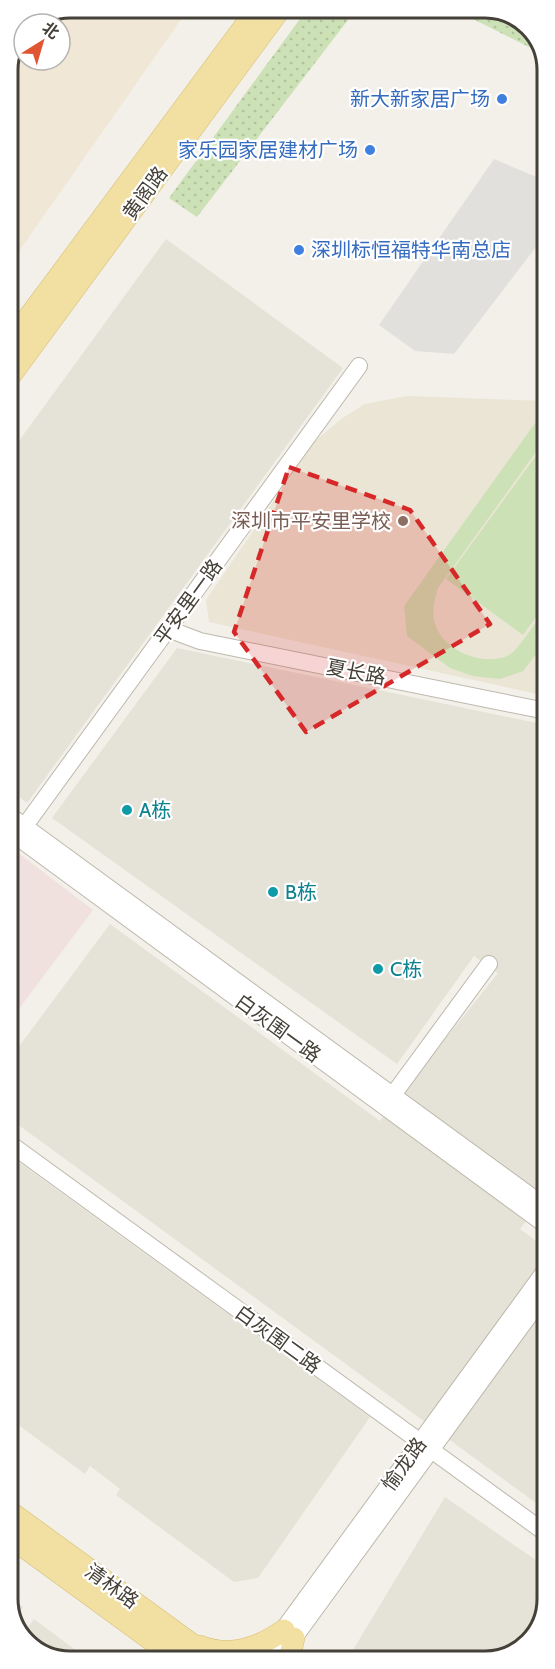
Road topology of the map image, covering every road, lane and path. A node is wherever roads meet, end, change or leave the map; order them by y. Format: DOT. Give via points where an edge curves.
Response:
graph roads {
  1 [pos="251,18"];
  2 [pos="274,18"];
  3 [pos="18,332"];
  4 [pos="18,365"];
  5 [pos="359,366"];
  6 [pos="168,629"];
  7 [pos="537,709"];
  8 [pos="18,831"];
  9 [pos="18,833"];
  10 [pos="489,964"];
  11 [pos="389,1101"];
  12 [pos="18,1150"];
  13 [pos="537,1201"];
  14 [pos="537,1218"];
  15 [pos="537,1283"];
  16 [pos="537,1305"];
  17 [pos="426,1446"];
  18 [pos="18,1519"];
  19 [pos="537,1527"];
  20 [pos="18,1541"];
  21 [pos="91,1583"];
  22 [pos="289,1634"];
  23 [pos="185,1651"];
  24 [pos="219,1651"];
  25 [pos="233,1651"];
  26 [pos="271,1651"];
  27 [pos="282,1651"];
  28 [pos="289,1651"];
  1 -- 3 [label="main road, 黄阁路"];
  2 -- 4 [label="main road, 黄阁路"];
  5 -- 6 [label="street, 平安里一路"];
  6 -- 7 [label="street, 夏长路" via="200,641"];
  6 -- 8 [label="street, 平安里一路"];
  9 -- 11 [label="street, 白灰围一路"];
  10 -- 11 [label="street"];
  11 -- 13 [label="street, 白灰围一路"];
  11 -- 14 [label="street, 白灰围一路"];
  12 -- 17 [label="street, 白灰围二路"];
  15 -- 17 [label="street, 愉龙路"];
  16 -- 17 [label="street, 愉龙路"];
  17 -- 19 [label="street, 白灰围二路"];
  17 -- 22 [label="street, 愉龙路"];
  18 -- 21 [label="main road, 清林路"];
  20 -- 21 [label="main road, 清林路"];
  21 -- 23 [label="main road, 清林路"];
  22 -- 25 [label="main road"];
  22 -- 26 [label="street, 愉龙路"];
  22 -- 27 [label="street, 愉龙路"];
  22 -- 28 [label="main road"];
  23 -- 24 [label="main road"];
}
